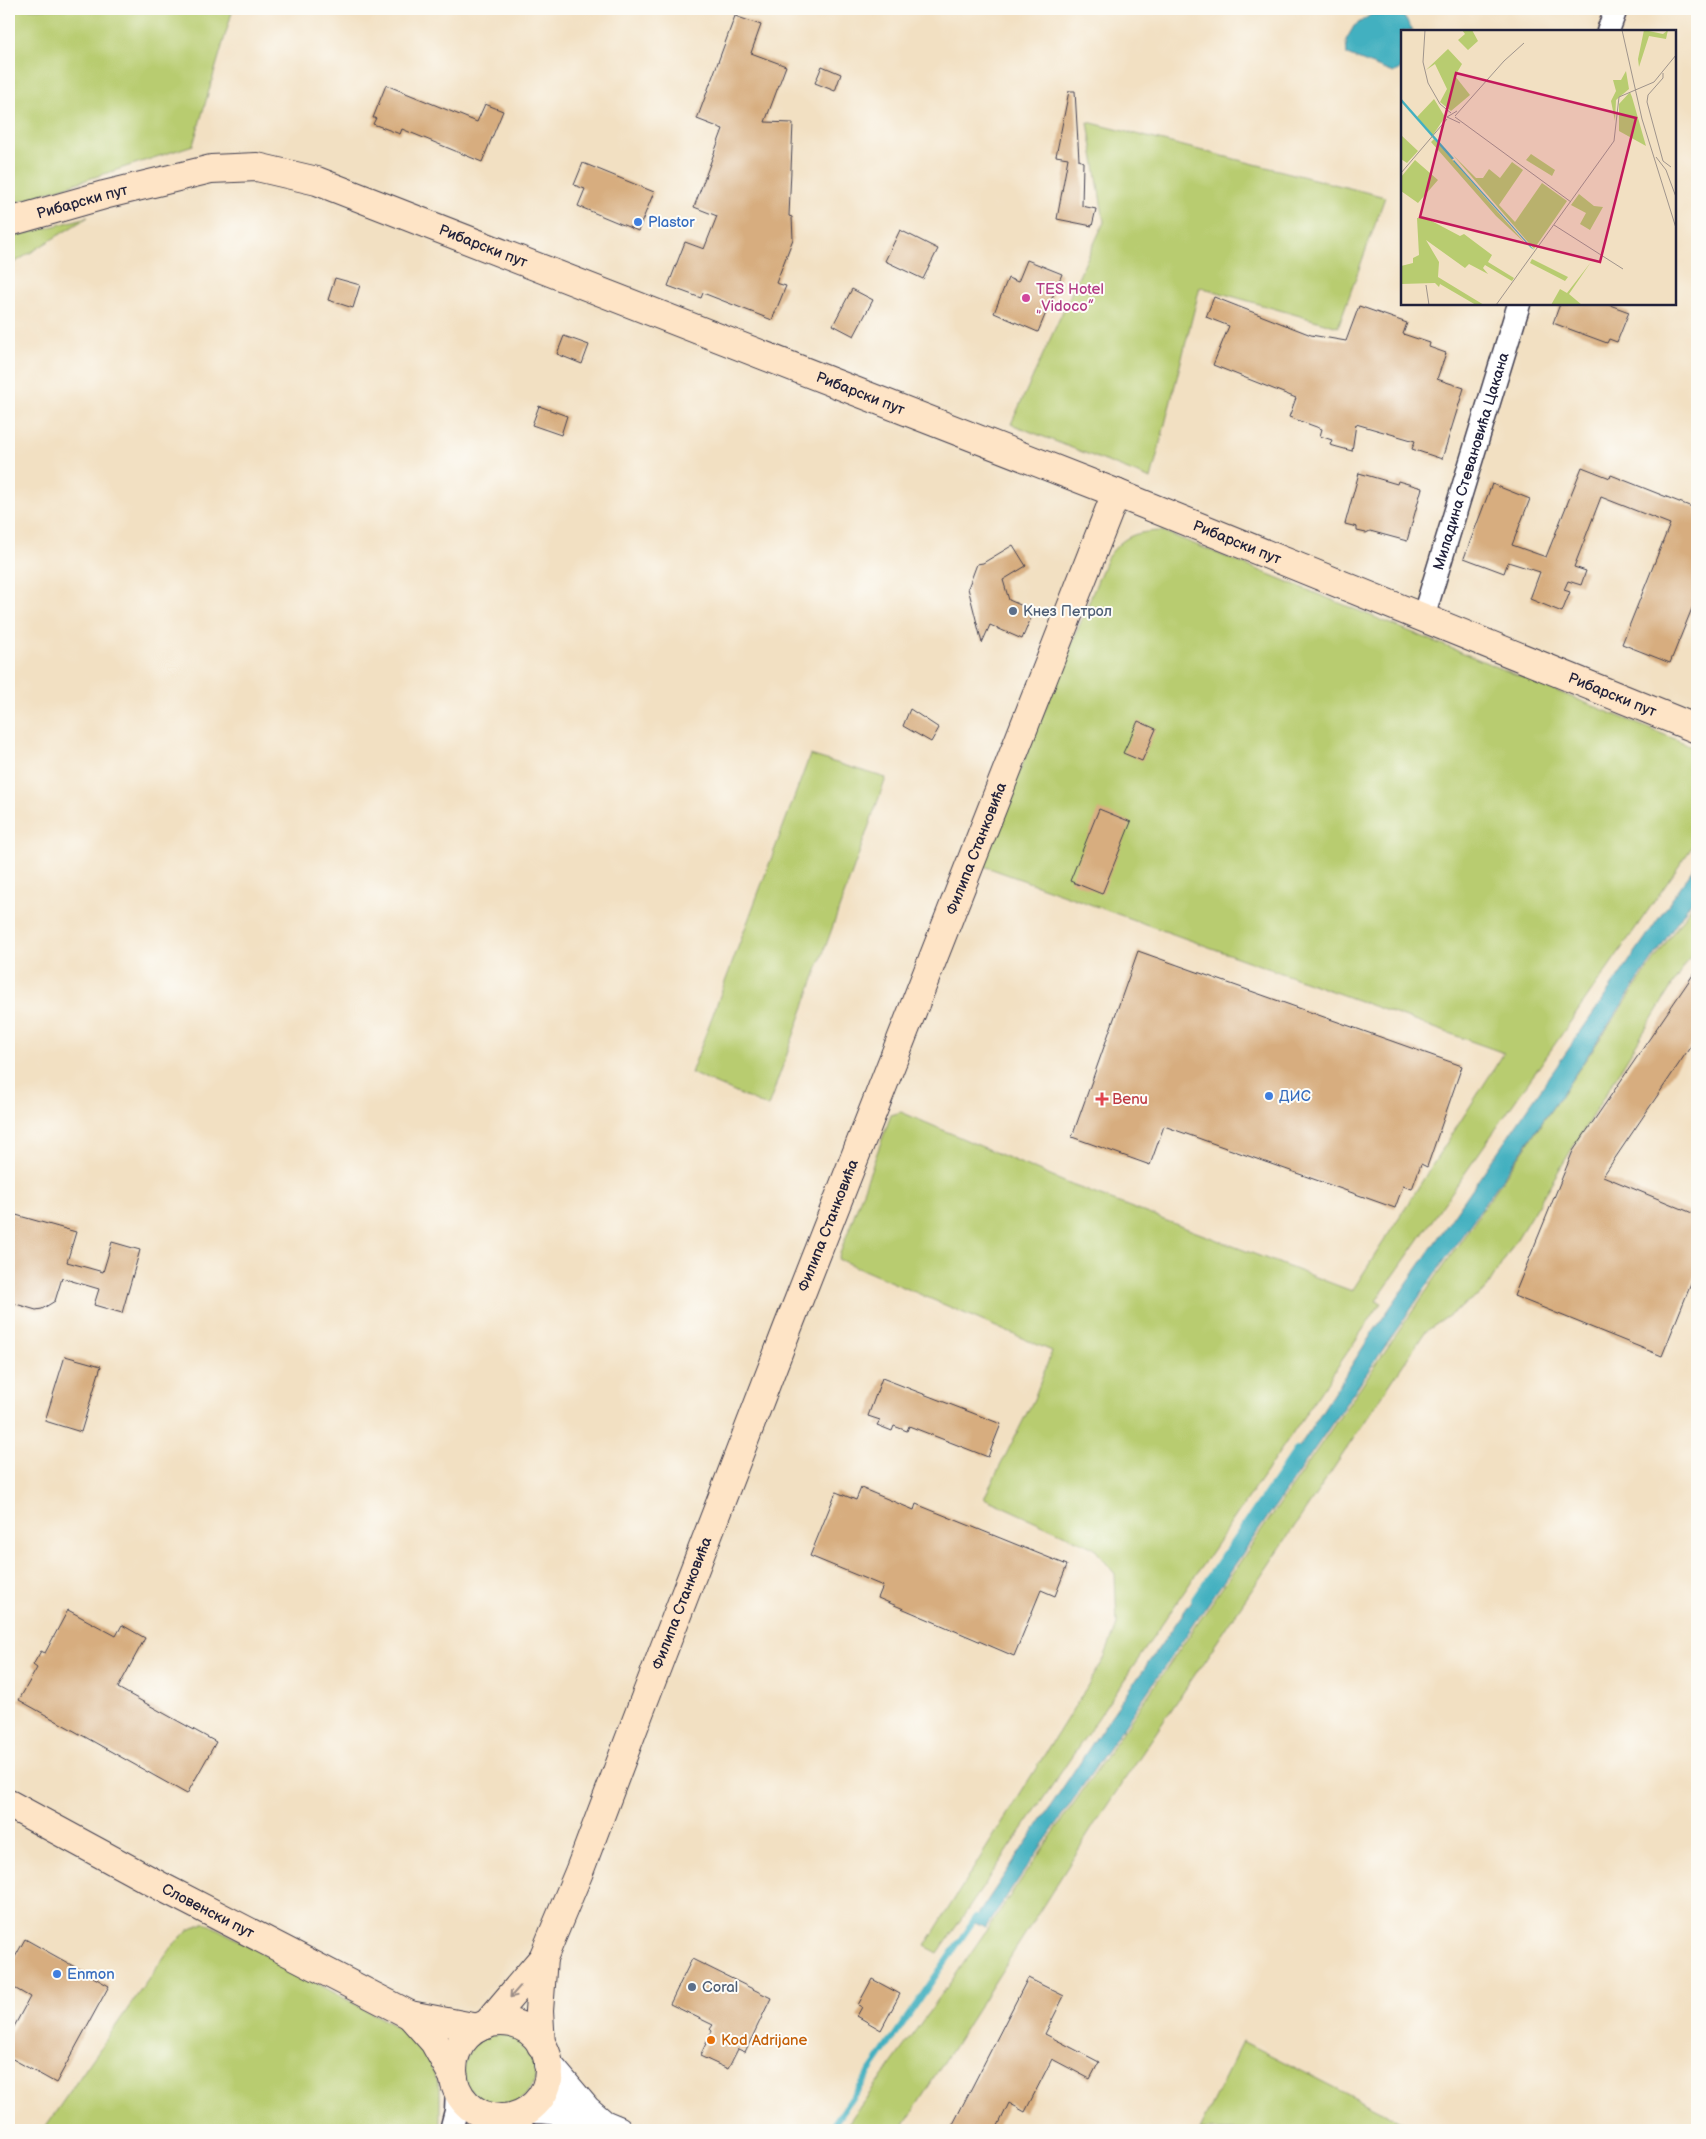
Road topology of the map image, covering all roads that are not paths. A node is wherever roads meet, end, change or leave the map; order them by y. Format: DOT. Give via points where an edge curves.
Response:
graph roads {
  1 [pos="1616,9"];
  2 [pos="1608,30"];
  3 [pos="9,222"];
  4 [pos="1518,305"];
  5 [pos="1116,494"];
  6 [pos="1424,618"];
  7 [pos="1697,729"];
  8 [pos="9,1804"];
  9 [pos="543,1958"];
  10 [pos="410,2015"];
  11 [pos="482,2026"];
  12 [pos="544,2055"];
  13 [pos="455,2083"];
  14 [pos="507,2119"];
  15 [pos="609,2126"];
  16 [pos="451,2130"];
  1 -- 2 [label="street"];
  3 -- 5 [label="main road, Рибарски пут" via="211,169 257,167 289,173 317,181"];
  4 -- 6 [label="street, Миладина Стевановића Цакана"];
  5 -- 6 [label="main road, Рибарски пут"];
  5 -- 9 [label="main road, Филипа Станковића"];
  6 -- 7 [label="main road, Рибарски пут"];
  8 -- 10 [label="main road, Словенски пут"];
  9 -- 11 [label="main road, Филипа Станковића, one-way"];
  9 -- 12 [label="main road, Филипа Станковића" via="540,2011"];
  10 -- 11 [label="main road, Словенски пут"];
  10 -- 13 [label="main road, Словенски пут" via="434,2042"];
  11 -- 12 [label="main road" via="502,2023 517,2026 535,2037"];
  11 -- 13 [label="main road" via="470,2034 458,2049 453,2068"];
  12 -- 14 [label="main road" via="546,2084 543,2094"];
  12 -- 15 [label="street" via="588,2110"];
  13 -- 14 [label="main road" via="476,2112"];
  13 -- 16 [label="street" via="456,2111"];
  14 -- 15 [label="street" via="554,2110"];
}
